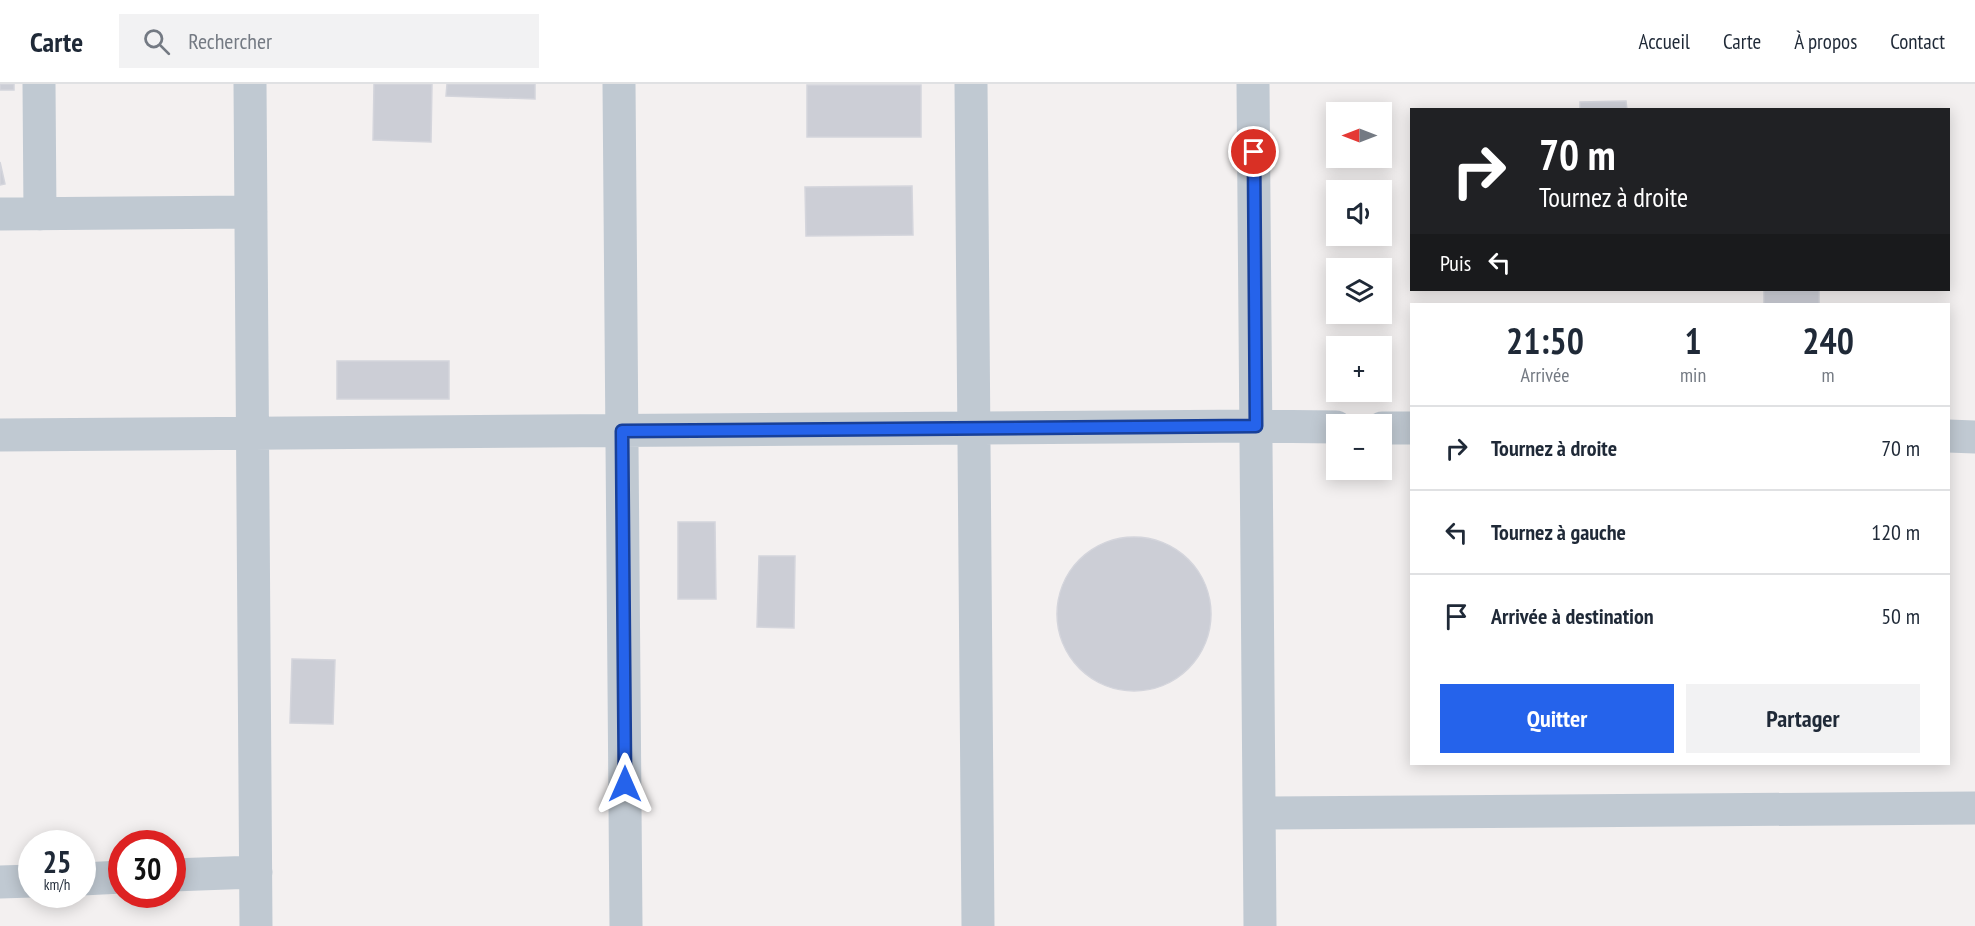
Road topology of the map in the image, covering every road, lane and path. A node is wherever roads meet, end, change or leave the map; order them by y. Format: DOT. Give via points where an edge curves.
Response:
graph roads {
  1 [pos="39,84"];
  2 [pos="250,84"];
  3 [pos="620,84"];
  4 [pos="971,84"];
  5 [pos="1253,84"];
  6 [pos="251,212"];
  7 [pos="0,214"];
  8 [pos="40,214"];
  9 [pos="1256,426"];
  10 [pos="1326,427"];
  11 [pos="974,428"];
  12 [pos="1392,428"];
  13 [pos="1410,428"];
  14 [pos="622,431"];
  15 [pos="252,434"];
  16 [pos="0,435"];
  17 [pos="1950,436"];
  18 [pos="1975,437"];
  19 [pos="1975,808"];
  20 [pos="1258,813"];
  21 [pos="256,872"];
  22 [pos="186,874"];
  23 [pos="18,881"];
  24 [pos="0,882"];
  25 [pos="256,926"];
  26 [pos="626,926"];
  27 [pos="978,926"];
  28 [pos="1260,926"];
  1 -- 8 [label="street"];
  2 -- 6 [label="street"];
  3 -- 14 [label="street"];
  4 -- 11 [label="street"];
  5 -- 9 [label="street"];
  6 -- 8 [label="street"];
  6 -- 15 [label="street"];
  7 -- 8 [label="street"];
  9 -- 10 [label="street"];
  9 -- 11 [label="street"];
  9 -- 20 [label="street"];
  11 -- 14 [label="street"];
  11 -- 27 [label="street"];
  12 -- 13 [label="street"];
  14 -- 15 [label="street"];
  14 -- 26 [label="street"];
  15 -- 16 [label="street"];
  15 -- 21 [label="street"];
  17 -- 18 [label="street"];
  19 -- 20 [label="street"];
  20 -- 28 [label="street"];
  21 -- 22 [label="street"];
  21 -- 25 [label="street"];
  23 -- 24 [label="street"];
}
